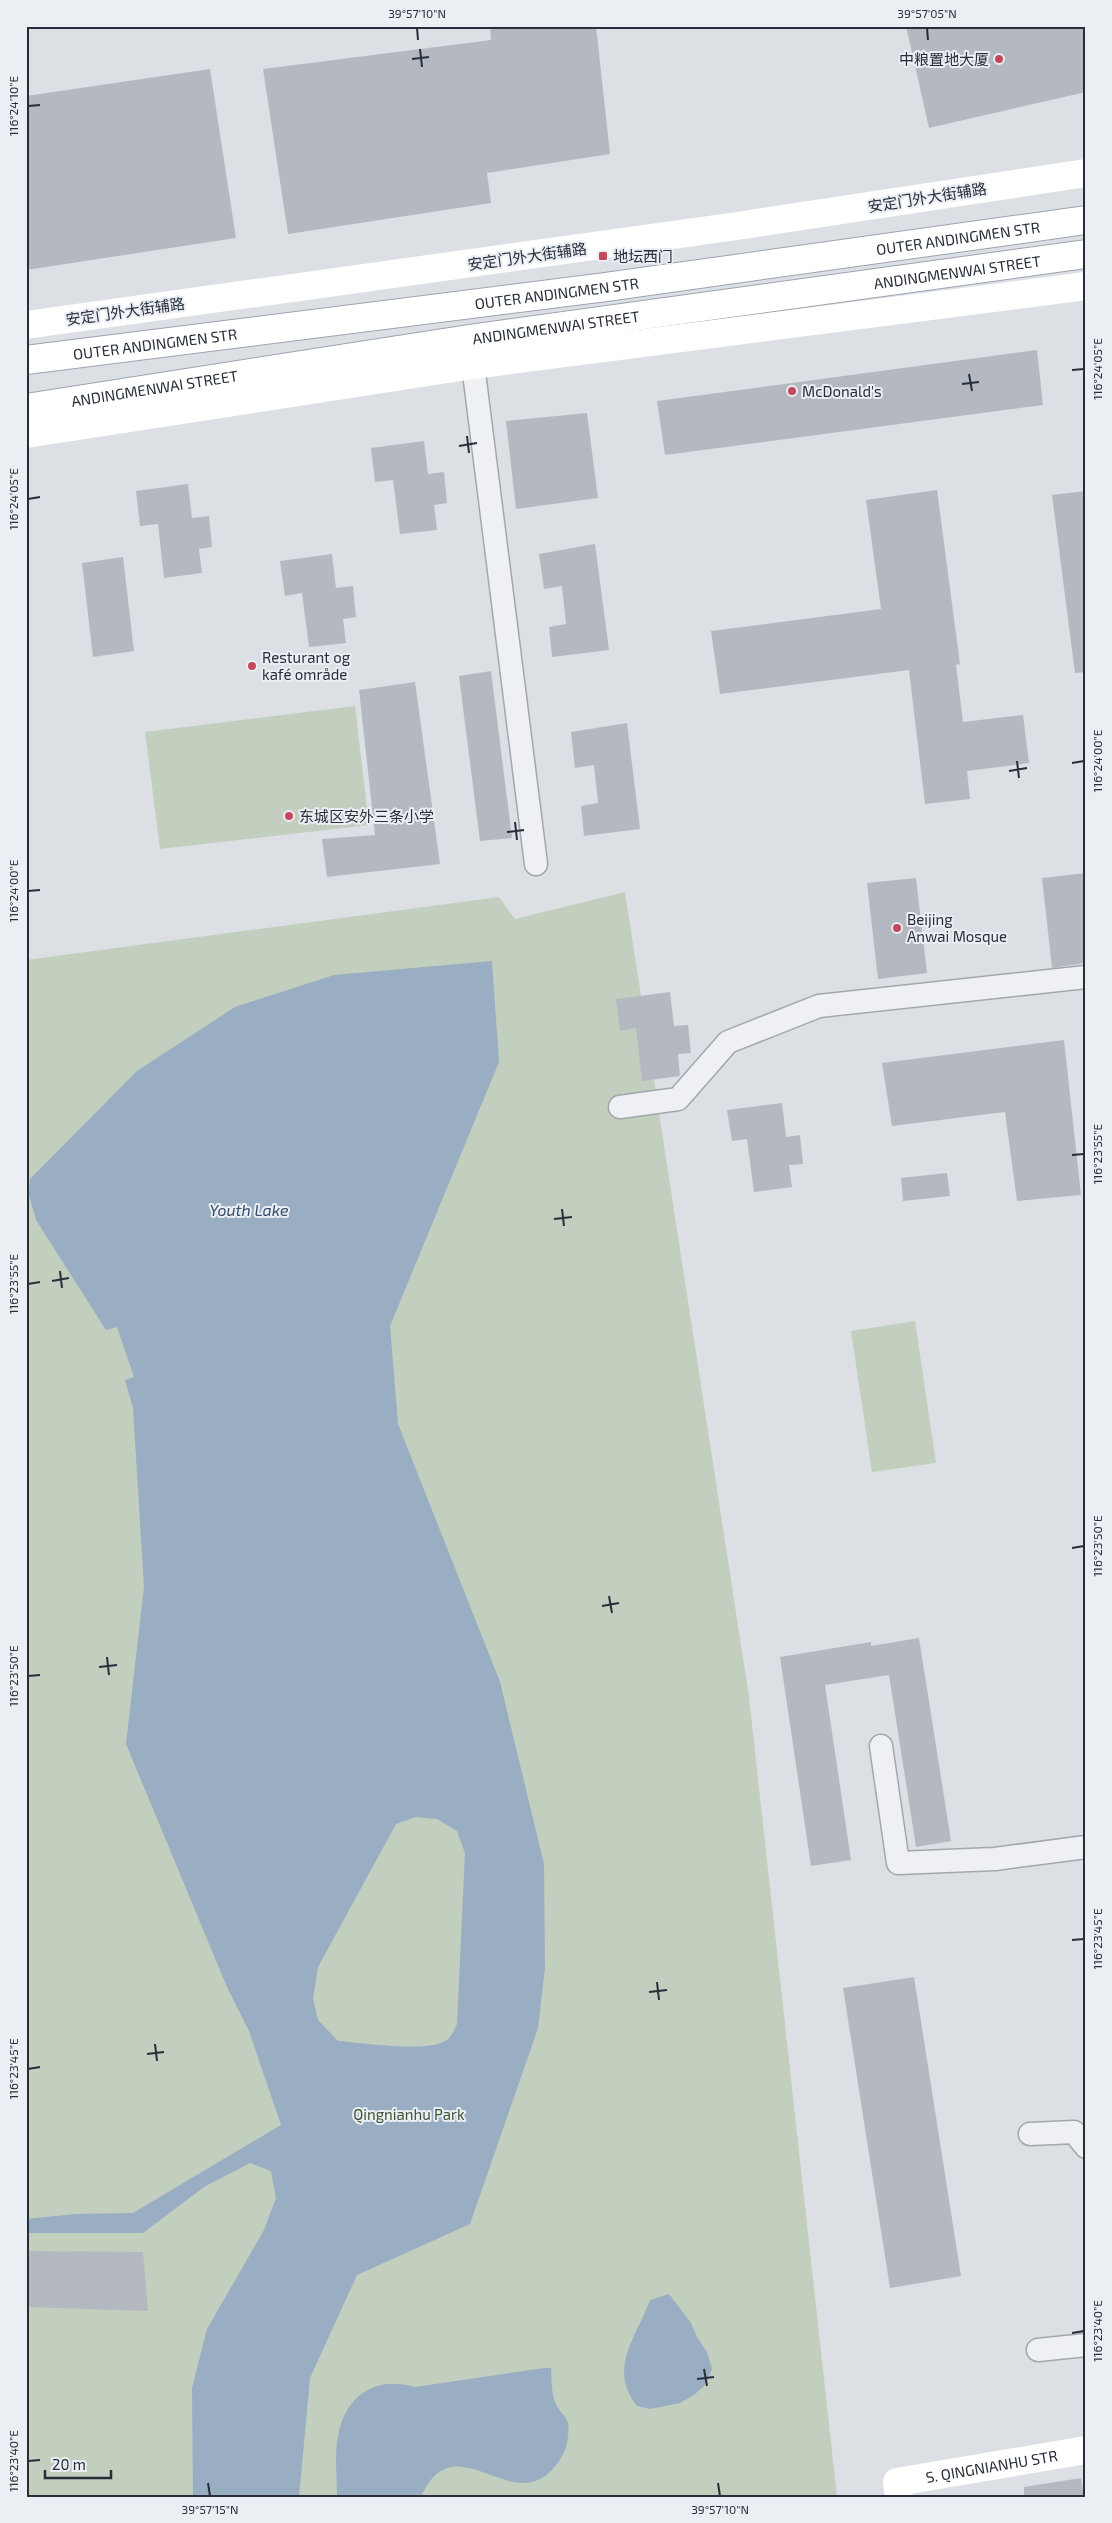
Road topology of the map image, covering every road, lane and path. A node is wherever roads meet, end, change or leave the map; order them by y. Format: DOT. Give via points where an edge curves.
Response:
graph roads {
  1 [pos="1086,174"];
  2 [pos="1086,220"];
  3 [pos="1086,254"];
  4 [pos="1086,286"];
  5 [pos="26,325"];
  6 [pos="471,352"];
  7 [pos="26,360"];
  8 [pos="26,408"];
  9 [pos="26,434"];
  10 [pos="536,864"];
  11 [pos="1086,978"];
  12 [pos="620,1106"];
  13 [pos="881,1746"];
  14 [pos="1086,1846"];
  15 [pos="1030,2134"];
  16 [pos="1086,2147"];
  17 [pos="1086,2346"];
  18 [pos="1038,2350"];
  19 [pos="1086,2450"];
  20 [pos="899,2497"];
  1 -- 5 [label="street, 安定门外大街辅路"];
  2 -- 7 [label="street, OUTER ANDINGMEN STR" via="606,287"];
  3 -- 6 [label="street, ANDINGMENWAI STREET"];
  4 -- 6 [label="street"];
  6 -- 8 [label="street, ANDINGMENWAI STREET"];
  6 -- 9 [label="street"];
  6 -- 10 [label="street"];
  11 -- 12 [label="street" via="819,1006 728,1042 678,1099"];
  13 -- 14 [label="street" via="898,1862 995,1859"];
  15 -- 16 [label="street" via="1074,2132"];
  17 -- 18 [label="street"];
  19 -- 20 [label="street" via="897,2482"];
}
